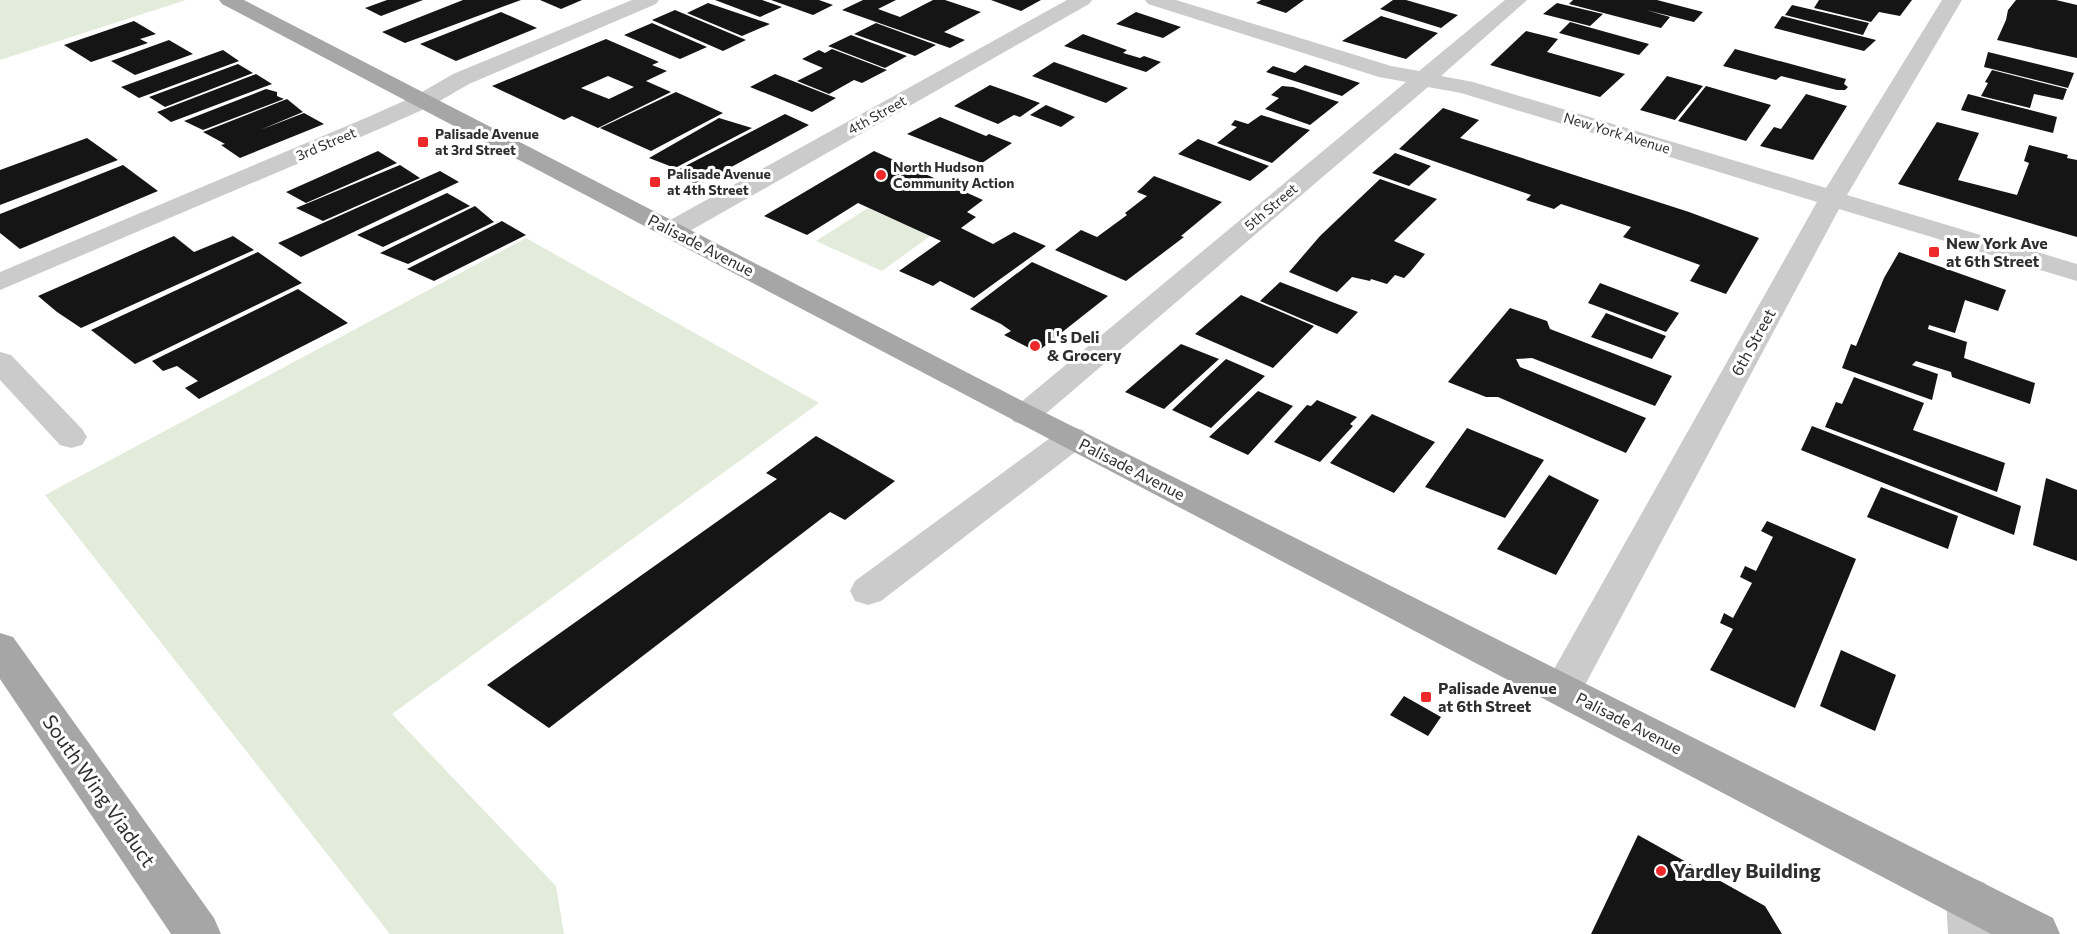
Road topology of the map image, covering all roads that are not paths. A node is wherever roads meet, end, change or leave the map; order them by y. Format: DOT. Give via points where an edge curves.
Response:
graph roads {
  1 [pos="229,0"];
  2 [pos="649,0"];
  3 [pos="1082,0"];
  4 [pos="1155,0"];
  5 [pos="1517,0"];
  6 [pos="1952,0"];
  7 [pos="1422,79"];
  8 [pos="423,101"];
  9 [pos="1834,198"];
  10 [pos="672,230"];
  11 [pos="2077,273"];
  12 [pos="0,282"];
  13 [pos="0,362"];
  14 [pos="1025,415"];
  15 [pos="71,437"];
  16 [pos="1072,438"];
  17 [pos="868,591"];
  18 [pos="0,648"];
  19 [pos="1563,689"];
  20 [pos="1970,916"];
  21 [pos="198,934"];
  22 [pos="2037,934"];
  1 -- 8 [label="main road, Palisade Avenue"];
  2 -- 8 [label="street, 3rd Street" via="461,80"];
  3 -- 10 [label="street, 4th Street"];
  4 -- 7 [label="street, New York Avenue" via="1387,72"];
  5 -- 7 [label="street, 5th Street"];
  6 -- 9 [label="street, 6th Street"];
  7 -- 9 [label="street, New York Avenue" via="1465,87"];
  7 -- 14 [label="street, 5th Street"];
  8 -- 10 [label="main road, Palisade Avenue"];
  8 -- 12 [label="street, 3rd Street"];
  9 -- 11 [label="street, New York Avenue"];
  9 -- 19 [label="street, 6th Street"];
  10 -- 14 [label="main road, Palisade Avenue"];
  13 -- 15 [label="street"];
  14 -- 16 [label="main road, Palisade Avenue"];
  16 -- 17 [label="street"];
  16 -- 19 [label="main road, Palisade Avenue"];
  18 -- 21 [label="main road, South Wing Viaduct"];
  19 -- 20 [label="main road, Palisade Avenue"];
  20 -- 22 [label="main road, Palisade Avenue"];
}
